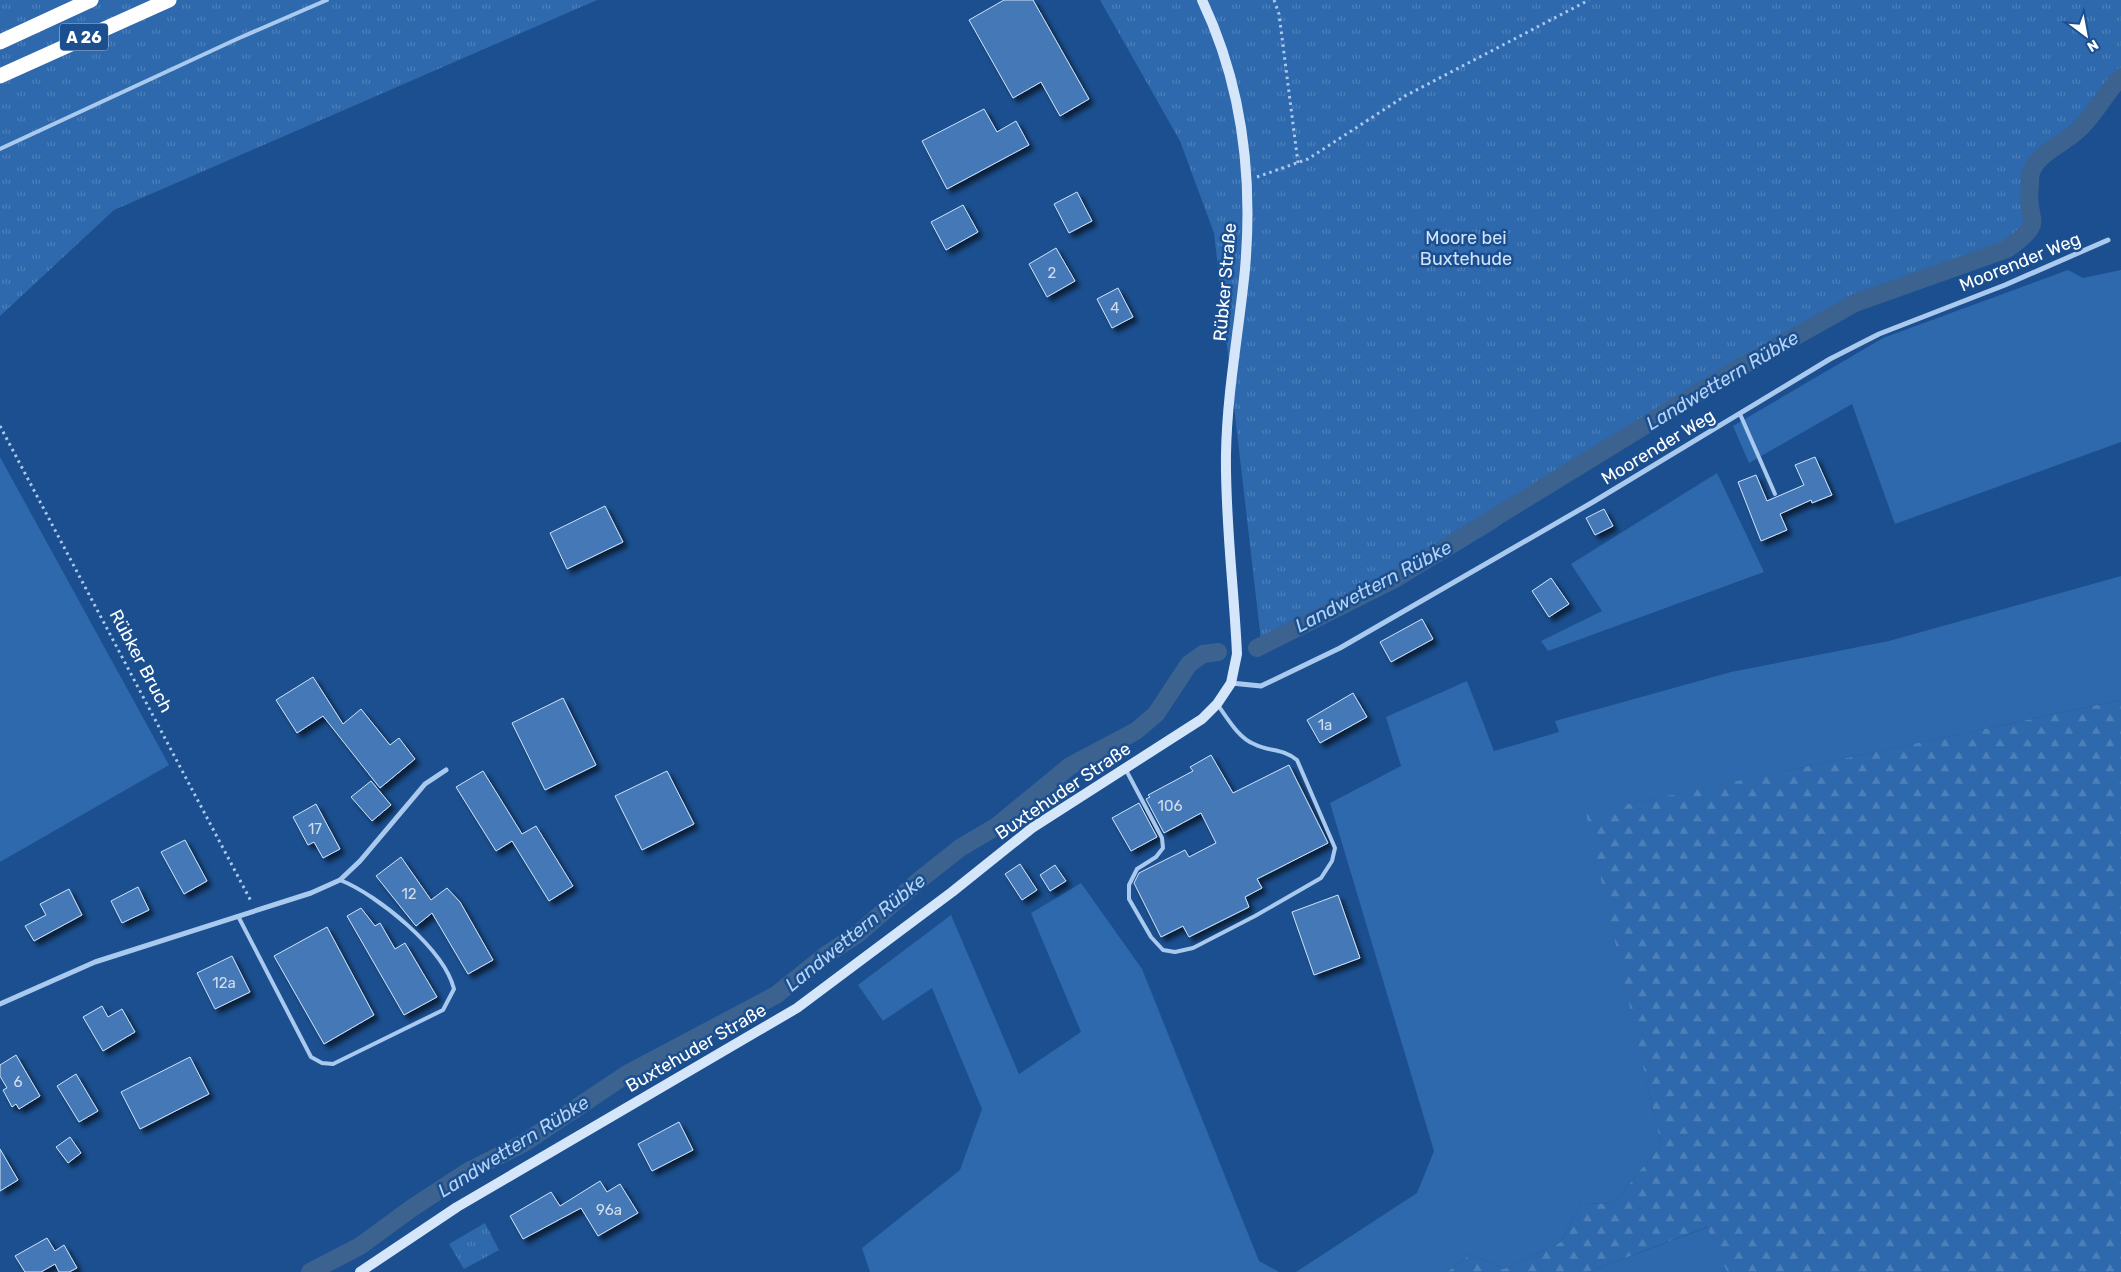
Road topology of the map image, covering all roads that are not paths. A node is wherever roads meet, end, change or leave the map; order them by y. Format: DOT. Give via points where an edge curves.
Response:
graph roads {
  1 [pos="91,0"];
  2 [pos="169,0"];
  3 [pos="327,0"];
  4 [pos="1202,0"];
  5 [pos="0,42"];
  6 [pos="0,76"];
  7 [pos="0,150"];
  8 [pos="2108,240"];
  9 [pos="1740,414"];
  10 [pos="1775,494"];
  11 [pos="1231,572"];
  12 [pos="1231,683"];
  13 [pos="1217,704"];
  14 [pos="1125,767"];
  15 [pos="446,770"];
  16 [pos="340,880"];
  17 [pos="238,916"];
  18 [pos="0,1004"];
  19 [pos="360,1272"];
  1 -- 5 [label="highway, A 26"];
  2 -- 6 [label="highway, A 26"];
  3 -- 7 [label="lane"];
  4 -- 11 [label="street, Rübker Straße" via="1228,67 1241,126 1247,178 1245,268 1226,453"];
  8 -- 9 [label="street, Moorender Weg" via="2005,285 1879,334 1830,359"];
  9 -- 10 [label="lane"];
  9 -- 12 [label="street, Moorender Weg" via="1340,648 1267,684 1246,686"];
  11 -- 12 [label="street, Buxtehuder Straße" via="1237,654"];
  12 -- 13 [label="street, Buxtehuder Straße"];
  13 -- 14 [label="street, Buxtehuder Straße" via="1202,719"];
  13 -- 14 [label="lane" via="1253,744 1286,751 1297,760 1335,848 1332,861 1321,878 1193,948 1175,952 1163,950 1151,938 1129,900 1129,885 1137,869 1156,857 1162,848 1162,838"];
  14 -- 19 [label="street, Buxtehuder Straße" via="1032,828 797,1008 457,1207"];
  15 -- 16 [label="street" via="425,784"];
  16 -- 17 [label="street" via="311,893"];
  16 -- 17 [label="lane" via="359,887 396,915 452,977 454,989 443,1010 333,1064 311,1057"];
  17 -- 18 [label="street" via="95,962"];
}
